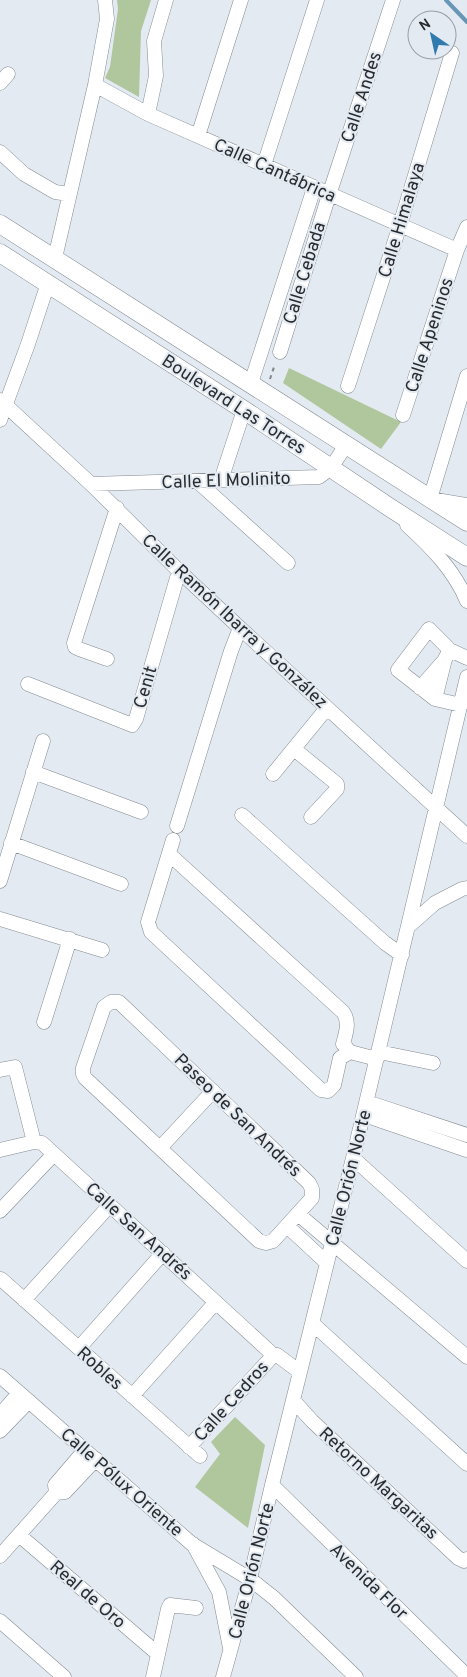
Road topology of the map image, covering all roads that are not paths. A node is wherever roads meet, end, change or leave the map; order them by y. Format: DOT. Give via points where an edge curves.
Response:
graph roads {
  1 [pos="105,0"];
  2 [pos="166,0"];
  3 [pos="242,0"];
  4 [pos="317,0"];
  5 [pos="393,0"];
  6 [pos="450,60"];
  7 [pos="95,86"];
  8 [pos="148,114"];
  9 [pos="198,136"];
  10 [pos="0,152"];
  11 [pos="264,165"];
  12 [pos="314,188"];
  13 [pos="70,194"];
  14 [pos="329,195"];
  15 [pos="0,224"];
  16 [pos="400,225"];
  17 [pos="467,228"];
  18 [pos="457,250"];
  19 [pos="0,253"];
  20 [pos="54,258"];
  21 [pos="48,283"];
  22 [pos="280,352"];
  23 [pos="467,376"];
  24 [pos="348,386"];
  25 [pos="258,388"];
  26 [pos="2,402"];
  27 [pos="244,410"];
  28 [pos="403,415"];
  29 [pos="0,420"];
  30 [pos="346,445"];
  31 [pos="331,468"];
  32 [pos="222,480"];
  33 [pos="197,481"];
  34 [pos="91,484"];
  35 [pos="430,499"];
  36 [pos="467,505"];
  37 [pos="388,507"];
  38 [pos="117,508"];
  39 [pos="467,522"];
  40 [pos="467,557"];
  41 [pos="288,563"];
  42 [pos="179,571"];
  43 [pos="467,601"];
  44 [pos="240,628"];
  45 [pos="447,655"];
  46 [pos="467,658"];
  47 [pos="107,659"];
  48 [pos="467,677"];
  49 [pos="28,684"];
  50 [pos="420,688"];
  51 [pos="435,699"];
  52 [pos="461,705"];
  53 [pos="327,708"];
  54 [pos="43,741"];
  55 [pos="294,749"];
  56 [pos="33,772"];
  57 [pos="273,774"];
  58 [pos="437,808"];
  59 [pos="141,812"];
  60 [pos="242,815"];
  61 [pos="311,817"];
  62 [pos="177,826"];
  63 [pos="467,836"];
  64 [pos="173,840"];
  65 [pos="12,843"];
  66 [pos="169,854"];
  67 [pos="0,881"];
  68 [pos="121,884"];
  69 [pos="467,888"];
  70 [pos="0,919"];
  71 [pos="409,926"];
  72 [pos="70,939"];
  73 [pos="102,950"];
  74 [pos="402,955"];
  75 [pos="44,1022"];
  76 [pos="344,1052"];
  77 [pos="378,1055"];
  78 [pos="433,1063"];
  79 [pos="0,1070"];
  80 [pos="213,1091"];
  81 [pos="365,1109"];
  82 [pos="467,1135"];
  83 [pos="34,1142"];
  84 [pos="160,1148"];
  85 [pos="0,1150"];
  86 [pos="467,1152"];
  87 [pos="54,1154"];
  88 [pos="353,1158"];
  89 [pos="110,1205"];
  90 [pos="0,1211"];
  91 [pos="298,1214"];
  92 [pos="287,1226"];
  93 [pos="332,1244"];
  94 [pos="163,1253"];
  95 [pos="467,1261"];
  96 [pos="328,1263"];
  97 [pos="1,1279"];
  98 [pos="24,1300"];
  99 [pos="216,1302"];
  100 [pos="312,1323"];
  101 [pos="79,1348"];
  102 [pos="270,1357"];
  103 [pos="467,1357"];
  104 [pos="299,1375"];
  105 [pos="0,1376"];
  106 [pos="132,1396"];
  107 [pos="24,1397"];
  108 [pos="293,1400"];
  109 [pos="0,1415"];
  110 [pos="0,1432"];
  111 [pos="189,1447"];
  112 [pos="85,1450"];
  113 [pos="200,1456"];
  114 [pos="96,1459"];
  115 [pos="467,1464"];
  116 [pos="272,1485"];
  117 [pos="56,1493"];
  118 [pos="19,1535"];
  119 [pos="192,1544"];
  120 [pos="0,1556"];
  121 [pos="467,1559"];
  122 [pos="250,1579"];
  123 [pos="196,1608"];
  124 [pos="0,1621"];
  125 [pos="230,1651"];
  126 [pos="158,1654"];
  127 [pos="466,1676"];
  128 [pos="64,1677"];
  129 [pos="153,1677"];
  130 [pos="223,1677"];
  131 [pos="356,1677"];
  1 -- 7 [label="street" via="107,19"];
  2 -- 8 [label="street" via="154,40 156,76"];
  3 -- 9 [label="street"];
  4 -- 11 [label="street"];
  5 -- 14 [label="street, Calle Andes"];
  6 -- 16 [label="street, Calle Himalaya"];
  7 -- 8 [label="street, Calle Cantábrica"];
  7 -- 13 [label="street"];
  8 -- 9 [label="street, Calle Cantábrica"];
  9 -- 11 [label="street, Calle Cantábrica"];
  10 -- 13 [label="street" via="24,174 55,192"];
  11 -- 12 [label="street, Calle Cantábrica"];
  12 -- 14 [label="street, Calle Cantábrica"];
  12 -- 25 [label="street"];
  13 -- 20 [label="street"];
  14 -- 16 [label="street, Calle Cantábrica"];
  14 -- 22 [label="street, Calle Cebada"];
  15 -- 20 [label="main road, Boulevard Las Torres"];
  16 -- 18 [label="street, Calle Cantábrica"];
  16 -- 24 [label="street, Calle Himalaya"];
  17 -- 18 [label="street, Calle Apeninos"];
  18 -- 28 [label="street, Calle Apeninos"];
  19 -- 21 [label="main road, Boulevard Las Torres"];
  20 -- 25 [label="main road, Boulevard Las Torres"];
  21 -- 26 [label="street" via="28,344"];
  21 -- 27 [label="main road, Boulevard Las Torres"];
  23 -- 35 [label="street"];
  25 -- 30 [label="main road, Boulevard Las Torres"];
  26 -- 29 [label="street"];
  26 -- 34 [label="street, Calle Ramón Ibarra y González"];
  27 -- 31 [label="main road, Boulevard Las Torres"];
  27 -- 32 [label="street"];
  30 -- 31 [label="street"];
  30 -- 35 [label="main road, Boulevard Las Torres"];
  31 -- 32 [label="street, Calle El Molinito" via="319,477"];
  31 -- 37 [label="main road, Boulevard Las Torres"];
  32 -- 33 [label="street, Calle El Molinito"];
  33 -- 34 [label="street, Calle El Molinito"];
  33 -- 41 [label="street"];
  34 -- 38 [label="street, Calle Ramón Ibarra y González"];
  35 -- 36 [label="street"];
  35 -- 39 [label="main road, Boulevard Las Torres"];
  37 -- 40 [label="main road, Boulevard Las Torres"];
  37 -- 43 [label="street" via="441,558 455,576"];
  38 -- 42 [label="street, Calle Ramón Ibarra y González"];
  38 -- 47 [label="street" via="74,643 79,649"];
  42 -- 44 [label="street, Calle Ramón Ibarra y González"];
  42 -- 49 [label="street, Cenit" via="132,725"];
  44 -- 53 [label="street, Calle Ramón Ibarra y González"];
  44 -- 62 [label="street"];
  45 -- 46 [label="street"];
  45 -- 50 [label="street"];
  45 -- 50 [label="street" via="429,629 398,670"];
  45 -- 51 [label="street"];
  48 -- 52 [label="street, Calle Orión Norte"];
  50 -- 51 [label="street"];
  51 -- 52 [label="street"];
  52 -- 58 [label="street, Calle Orión Norte"];
  53 -- 55 [label="street"];
  53 -- 58 [label="street, Calle Ramón Ibarra y González"];
  54 -- 56 [label="street"];
  55 -- 57 [label="street"];
  55 -- 61 [label="street" via="337,784 337,790"];
  56 -- 59 [label="street"];
  56 -- 65 [label="street"];
  58 -- 63 [label="street, Calle Ramón Ibarra y González"];
  58 -- 71 [label="street, Calle Orión Norte"];
  60 -- 74 [label="street" via="384,943"];
  64 -- 66 [label="street"];
  65 -- 67 [label="street"];
  65 -- 68 [label="street"];
  66 -- 76 [label="street" via="343,1012 347,1018"];
  66 -- 76 [label="street" via="148,922 151,932 322,1090 328,1091 334,1086"];
  69 -- 71 [label="street" via="435,903"];
  70 -- 72 [label="street"];
  71 -- 74 [label="street, Calle Orión Norte"];
  72 -- 73 [label="street"];
  72 -- 75 [label="street"];
  74 -- 77 [label="street, Calle Orión Norte"];
  76 -- 77 [label="street"];
  77 -- 78 [label="street"];
  77 -- 81 [label="street, Calle Orión Norte"];
  79 -- 83 [label="street" via="15,1067"];
  80 -- 84 [label="street"];
  80 -- 84 [label="street, Paseo de San Andrés" via="119,1002 111,1002 104,1007 83,1074"];
  80 -- 91 [label="street, Paseo de San Andrés" via="309,1182 312,1198"];
  81 -- 82 [label="street"];
  81 -- 86 [label="street"];
  81 -- 88 [label="street, Calle Orión Norte"];
  83 -- 85 [label="street"];
  83 -- 87 [label="street, Calle San Andrés"];
  84 -- 92 [label="street, Paseo de San Andrés" via="259,1241 274,1241"];
  87 -- 89 [label="street, Calle San Andrés"];
  87 -- 90 [label="street"];
  88 -- 93 [label="street, Calle Orión Norte"];
  88 -- 95 [label="street"];
  89 -- 94 [label="street, Calle San Andrés"];
  89 -- 98 [label="street"];
  91 -- 92 [label="street, Paseo de San Andrés"];
  91 -- 93 [label="street"];
  92 -- 96 [label="street"];
  93 -- 96 [label="street, Calle Orión Norte"];
  93 -- 103 [label="street"];
  94 -- 99 [label="street, Calle San Andrés"];
  94 -- 101 [label="street"];
  96 -- 100 [label="street, Calle Orión Norte"];
  97 -- 98 [label="street, Robles"];
  98 -- 101 [label="street, Robles"];
  99 -- 102 [label="street, Calle San Andrés" via="269,1351"];
  99 -- 106 [label="street"];
  100 -- 104 [label="street, Calle Orión Norte"];
  100 -- 115 [label="street"];
  101 -- 106 [label="street, Robles"];
  102 -- 104 [label="street, Calle San Andrés"];
  102 -- 111 [label="street, Calle Cedros"];
  104 -- 108 [label="street, Calle Orión Norte"];
  105 -- 107 [label="street, Calle Pólux Oriente"];
  106 -- 111 [label="street, Robles"];
  107 -- 109 [label="street"];
  107 -- 110 [label="street"];
  107 -- 112 [label="street, Calle Pólux Oriente"];
  108 -- 116 [label="street, Calle Orión Norte"];
  108 -- 121 [label="street, Retorno Margaritas" via="458,1558"];
  111 -- 113 [label="street, Robles"];
  112 -- 114 [label="street, Calle Pólux Oriente"];
  112 -- 117 [label="street" via="54,1485"];
  114 -- 117 [label="street" via="65,1492"];
  114 -- 119 [label="street, Calle Pólux Oriente"];
  116 -- 122 [label="street, Calle Orión Norte"];
  116 -- 127 [label="street, Avenida Flor"];
  117 -- 118 [label="street"];
  118 -- 120 [label="street"];
  118 -- 126 [label="street, Real de Oro"];
  119 -- 122 [label="street, Calle Pólux Oriente"];
  119 -- 125 [label="street" via="219,1592"];
  122 -- 125 [label="street, Calle Orión Norte"];
  122 -- 131 [label="street, Calle Pólux Oriente"];
  123 -- 126 [label="street" via="170,1605"];
  124 -- 128 [label="street"];
  125 -- 130 [label="street, Calle Orión Norte"];
  126 -- 129 [label="street"];
}
